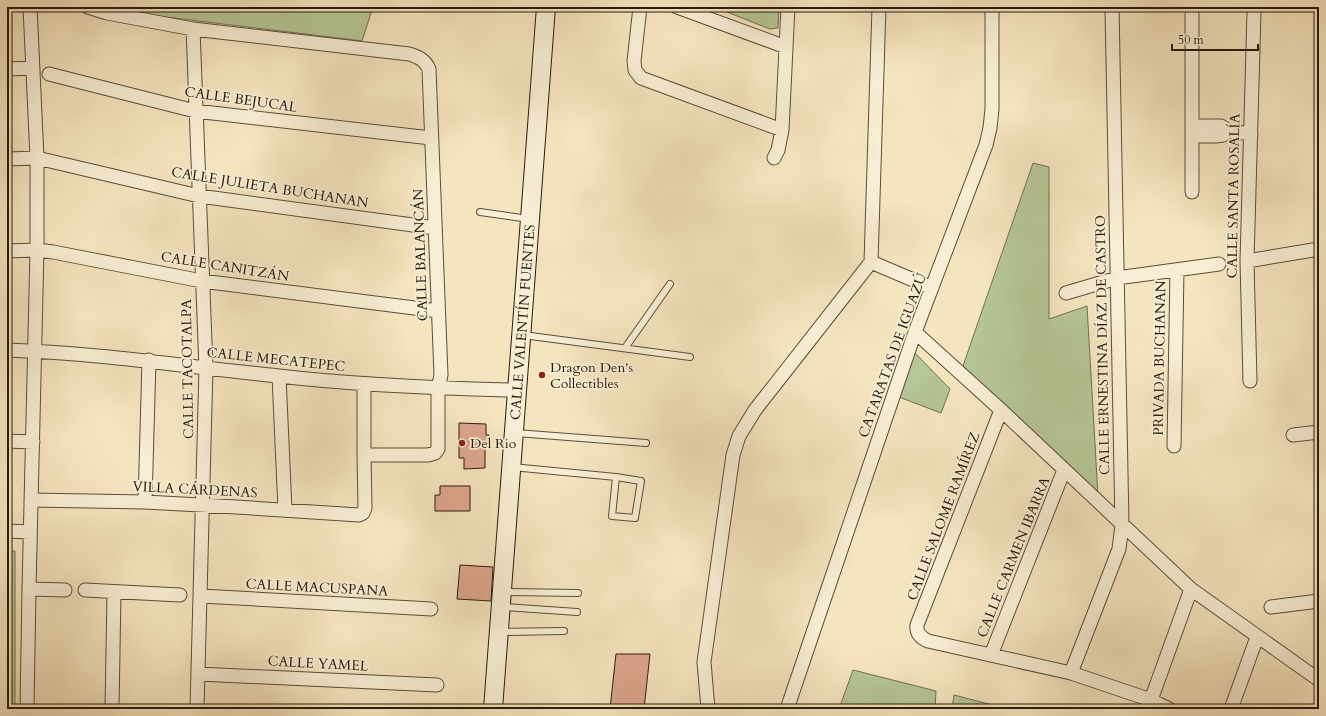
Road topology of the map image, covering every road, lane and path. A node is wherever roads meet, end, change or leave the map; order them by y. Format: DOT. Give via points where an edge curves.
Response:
graph roads {
  1 [pos="30,7"];
  2 [pos="88,7"];
  3 [pos="546,7"];
  4 [pos="640,7"];
  5 [pos="677,7"];
  6 [pos="788,7"];
  7 [pos="878,7"];
  8 [pos="992,7"];
  9 [pos="1112,7"];
  10 [pos="107,10"];
  11 [pos="1254,12"];
  12 [pos="1192,15"];
  13 [pos="193,29"];
  14 [pos="786,47"];
  15 [pos="33,68"];
  16 [pos="7,69"];
  17 [pos="49,74"];
  18 [pos="195,111"];
  19 [pos="782,130"];
  20 [pos="1192,131"];
  21 [pos="1251,134"];
  22 [pos="431,138"];
  23 [pos="36,158"];
  24 [pos="774,158"];
  25 [pos="7,159"];
  26 [pos="1192,192"];
  27 [pos="199,196"];
  28 [pos="480,212"];
  29 [pos="530,219"];
  30 [pos="435,228"];
  31 [pos="1319,249"];
  32 [pos="37,250"];
  33 [pos="7,251"];
  34 [pos="1247,261"];
  35 [pos="871,262"];
  36 [pos="1219,264"];
  37 [pos="1177,270"];
  38 [pos="1117,278"];
  39 [pos="202,281"];
  40 [pos="670,284"];
  41 [pos="932,288"];
  42 [pos="1066,293"];
  43 [pos="438,311"];
  44 [pos="915,332"];
  45 [pos="521,335"];
  46 [pos="625,348"];
  47 [pos="7,350"];
  48 [pos="34,351"];
  49 [pos="690,357"];
  50 [pos="149,360"];
  51 [pos="206,368"];
  52 [pos="279,376"];
  53 [pos="1250,381"];
  54 [pos="364,385"];
  55 [pos="438,388"];
  56 [pos="517,393"];
  57 [pos="1001,410"];
  58 [pos="1319,432"];
  59 [pos="514,433"];
  60 [pos="1292,435"];
  61 [pos="7,441"];
  62 [pos="33,442"];
  63 [pos="646,443"];
  64 [pos="1174,446"];
  65 [pos="364,455"];
  66 [pos="511,467"];
  67 [pos="1064,470"];
  68 [pos="616,477"];
  69 [pos="31,500"];
  70 [pos="145,502"];
  71 [pos="202,505"];
  72 [pos="285,510"];
  73 [pos="1122,525"];
  74 [pos="7,531"];
  75 [pos="30,532"];
  76 [pos="29,589"];
  77 [pos="1191,589"];
  78 [pos="65,590"];
  79 [pos="85,590"];
  80 [pos="114,592"];
  81 [pos="578,593"];
  82 [pos="180,595"];
  83 [pos="201,596"];
  84 [pos="501,599"];
  85 [pos="1319,601"];
  86 [pos="1271,607"];
  87 [pos="431,609"];
  88 [pos="577,612"];
  89 [pos="499,632"];
  90 [pos="564,632"];
  91 [pos="1257,637"];
  92 [pos="991,655"];
  93 [pos="1071,673"];
  94 [pos="198,674"];
  95 [pos="1319,680"];
  96 [pos="437,685"];
  97 [pos="1151,700"];
  98 [pos="27,709"];
  99 [pos="112,709"];
  100 [pos="197,709"];
  101 [pos="493,709"];
  102 [pos="708,709"];
  103 [pos="787,709"];
  104 [pos="1169,709"];
  105 [pos="1231,709"];
  1 -- 15 [label="street"];
  2 -- 10 [label="street"];
  3 -- 29 [label="street, CALLE VALENTÍN FUENTES"];
  4 -- 19 [label="street" via="634,61 635,70 644,80"];
  5 -- 14 [label="street"];
  6 -- 14 [label="street"];
  7 -- 35 [label="street"];
  8 -- 41 [label="street, CATARATAS DE IGUAZÚ" via="990,128 981,162"];
  9 -- 38 [label="street, CALLE ERNESTINA DÍAZ DE CASTRO"];
  10 -- 13 [label="street"];
  11 -- 21 [label="street, CALLE SANTA ROSALÍA"];
  12 -- 20 [label="street"];
  13 -- 18 [label="street, CALLE TACOTALPA"];
  13 -- 22 [label="street, CALLE BALANCÁN" via="409,54 421,58 429,69"];
  14 -- 19 [label="street"];
  15 -- 16 [label="street"];
  15 -- 23 [label="street"];
  17 -- 18 [label="street, CALLE BEJUCAL"];
  18 -- 22 [label="street, CALLE BEJUCAL"];
  18 -- 27 [label="street, CALLE TACOTALPA"];
  19 -- 24 [label="street"];
  20 -- 21 [label="street" via="1216,136 1229,131"];
  20 -- 26 [label="street"];
  21 -- 34 [label="street, CALLE SANTA ROSALÍA"];
  22 -- 30 [label="street, CALLE BALANCÁN"];
  23 -- 25 [label="street, CALLE JULIETA BUCHANAN"];
  23 -- 27 [label="street, CALLE JULIETA BUCHANAN"];
  23 -- 32 [label="street"];
  27 -- 30 [label="street, CALLE JULIETA BUCHANAN"];
  27 -- 39 [label="street, CALLE TACOTALPA"];
  28 -- 29 [label="lane"];
  29 -- 45 [label="street, CALLE VALENTÍN FUENTES"];
  30 -- 43 [label="street, CALLE BALANCÁN"];
  31 -- 34 [label="street"];
  32 -- 33 [label="street, CALLE CANITZÁN"];
  32 -- 39 [label="street, CALLE CANITZÁN"];
  32 -- 48 [label="street"];
  34 -- 53 [label="street, CALLE SANTA ROSALÍA"];
  35 -- 41 [label="street"];
  35 -- 102 [label="street" via="755,410 739,436 733,454 704,662"];
  36 -- 37 [label="street"];
  37 -- 38 [label="street"];
  37 -- 64 [label="street, PRIVADA BUCHANAN"];
  38 -- 42 [label="street"];
  38 -- 73 [label="street, CALLE ERNESTINA DÍAZ DE CASTRO"];
  39 -- 43 [label="street, CALLE CANITZÁN"];
  39 -- 51 [label="street, CALLE TACOTALPA"];
  40 -- 46 [label="lane"];
  41 -- 44 [label="street, CATARATAS DE IGUAZÚ"];
  43 -- 55 [label="street, CALLE BALANCÁN" via="441,375"];
  44 -- 57 [label="street"];
  44 -- 103 [label="street, CATARATAS DE IGUAZÚ"];
  45 -- 46 [label="lane"];
  45 -- 56 [label="street, CALLE VALENTÍN FUENTES"];
  46 -- 49 [label="lane"];
  47 -- 48 [label="street, CALLE MECATEPEC"];
  48 -- 50 [label="street, CALLE MECATEPEC"];
  48 -- 62 [label="street"];
  50 -- 51 [label="street, CALLE MECATEPEC"];
  50 -- 70 [label="street"];
  51 -- 52 [label="street, CALLE MECATEPEC"];
  51 -- 71 [label="street, CALLE TACOTALPA"];
  52 -- 54 [label="street, CALLE MECATEPEC"];
  52 -- 72 [label="street"];
  54 -- 55 [label="street, CALLE MECATEPEC"];
  54 -- 65 [label="street"];
  55 -- 56 [label="street, CALLE MECATEPEC" via="508,390"];
  55 -- 65 [label="street, CALLE BALANCÁN" via="436,452 419,456"];
  56 -- 59 [label="street, CALLE VALENTÍN FUENTES"];
  57 -- 67 [label="street"];
  57 -- 92 [label="street, CALLE SALOME RAMÍREZ" via="917,625 924,640"];
  58 -- 60 [label="street"];
  59 -- 63 [label="lane"];
  59 -- 66 [label="street, CALLE VALENTÍN FUENTES"];
  61 -- 62 [label="street"];
  62 -- 69 [label="street"];
  65 -- 72 [label="street, VILLA CÁRDENAS" via="363,513 357,515"];
  66 -- 68 [label="lane"];
  66 -- 84 [label="street, CALLE VALENTÍN FUENTES"];
  67 -- 73 [label="street"];
  67 -- 92 [label="street, CALLE CARMEN IBARRA"];
  68 -- 68 [label="lane" via="641,481 635,518 612,516"];
  69 -- 70 [label="street, VILLA CÁRDENAS"];
  69 -- 75 [label="street"];
  70 -- 71 [label="street, VILLA CÁRDENAS"];
  71 -- 72 [label="street, VILLA CÁRDENAS"];
  71 -- 83 [label="street, CALLE TACOTALPA"];
  73 -- 77 [label="street"];
  73 -- 93 [label="street, CALLE ERNESTINA DÍAZ DE CASTRO" via="1118,549"];
  74 -- 75 [label="street"];
  75 -- 76 [label="street"];
  76 -- 78 [label="street"];
  76 -- 98 [label="street"];
  77 -- 91 [label="street"];
  77 -- 97 [label="street"];
  79 -- 80 [label="street"];
  80 -- 82 [label="street"];
  80 -- 99 [label="street"];
  81 -- 84 [label="lane"];
  83 -- 87 [label="street, CALLE MACUSPANA"];
  83 -- 94 [label="street, CALLE TACOTALPA"];
  84 -- 88 [label="lane"];
  84 -- 89 [label="street, CALLE VALENTÍN FUENTES"];
  85 -- 86 [label="street"];
  89 -- 90 [label="lane"];
  89 -- 101 [label="street, CALLE VALENTÍN FUENTES"];
  91 -- 95 [label="street"];
  91 -- 105 [label="street"];
  92 -- 93 [label="street"];
  93 -- 97 [label="street"];
  94 -- 96 [label="street, CALLE YAMEL"];
  94 -- 100 [label="street, CALLE TACOTALPA"];
  97 -- 104 [label="street"];
}
